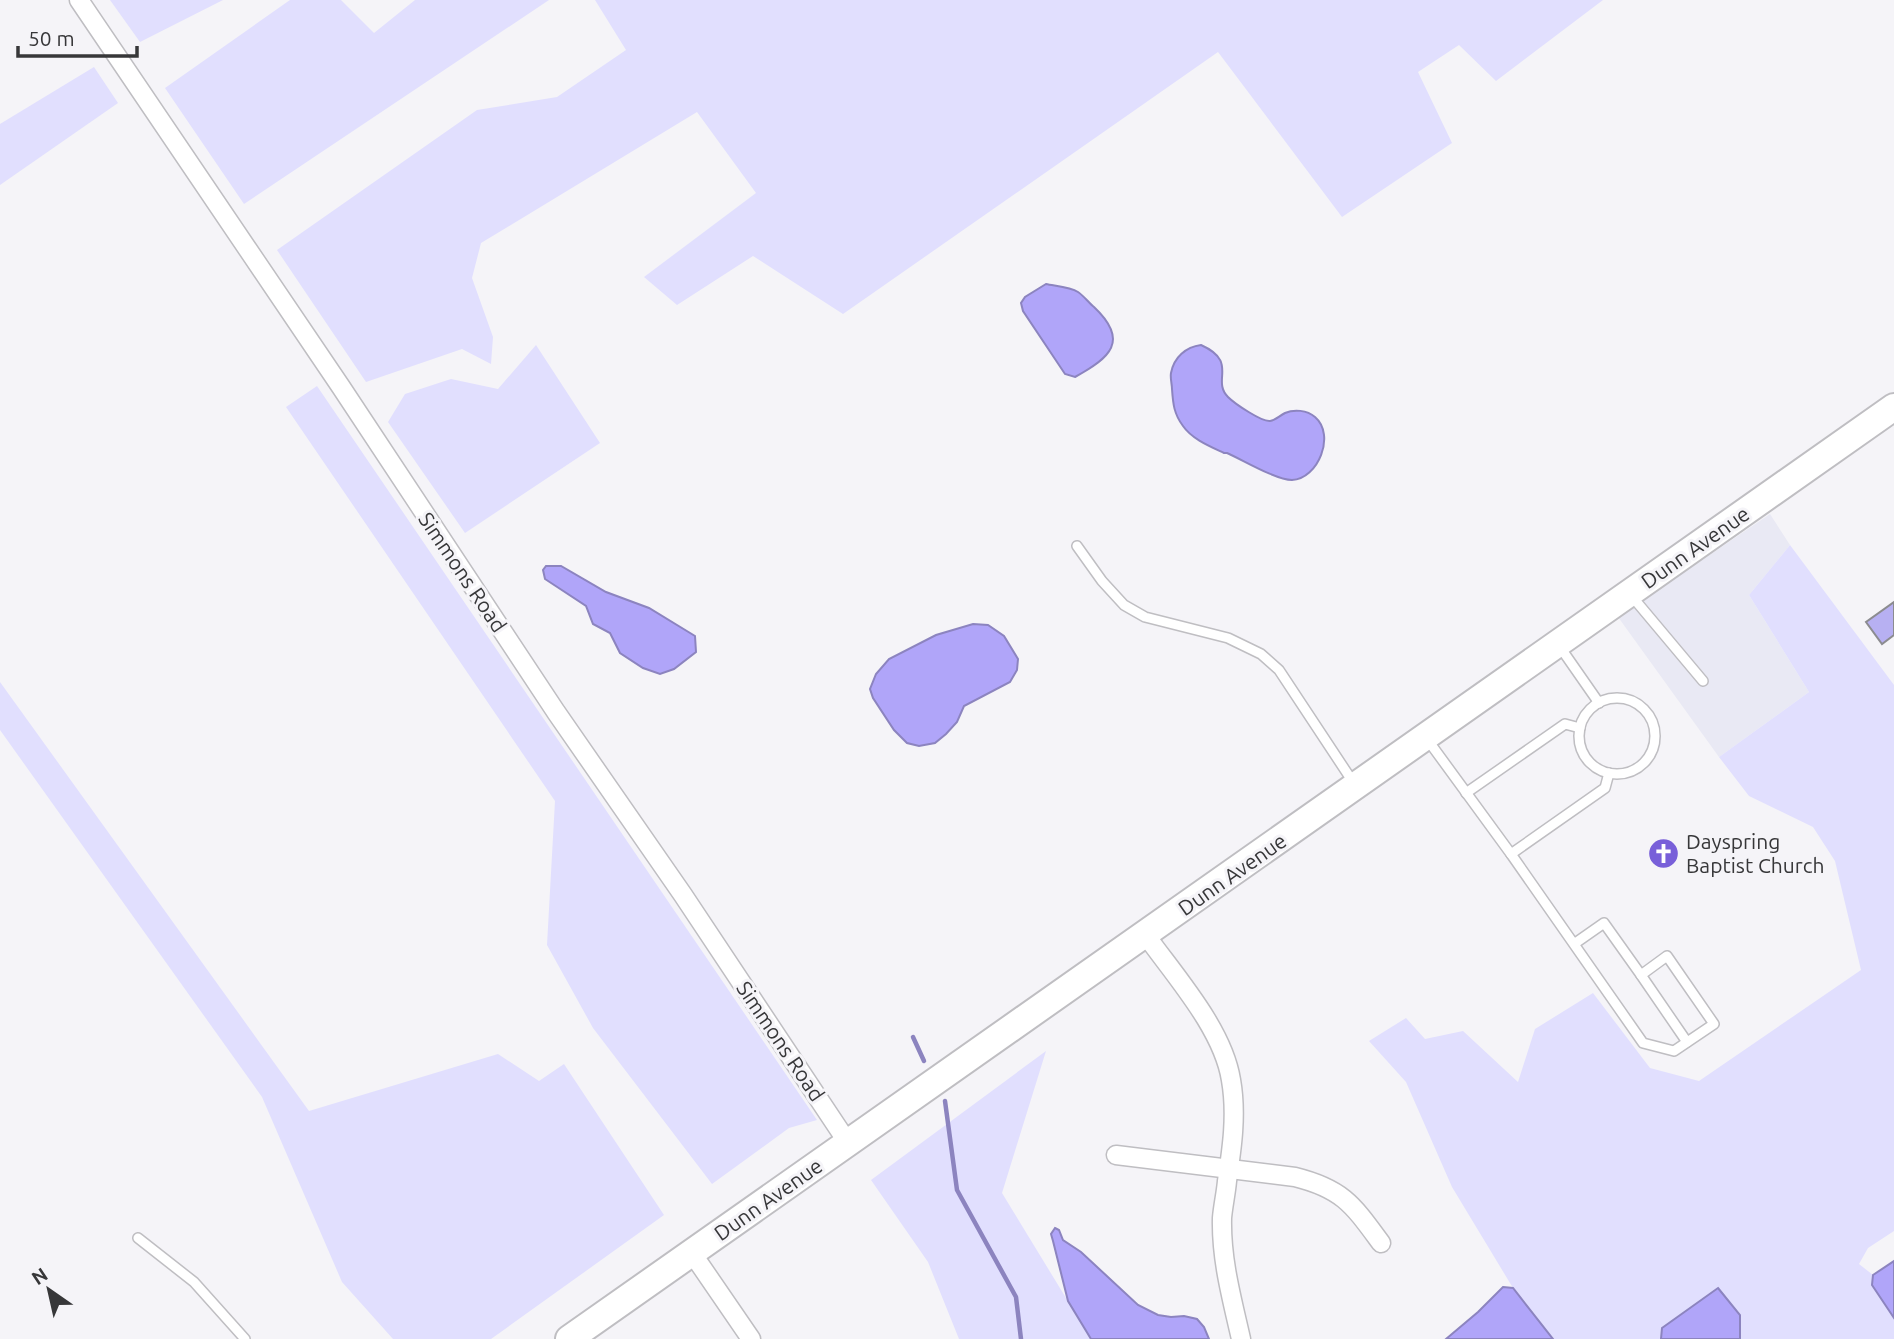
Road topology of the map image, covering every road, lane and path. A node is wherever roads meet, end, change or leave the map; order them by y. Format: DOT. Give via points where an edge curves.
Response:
graph roads {
  1 [pos="79,0"];
  2 [pos="1894,408"];
  3 [pos="1077,546"];
  4 [pos="1629,593"];
  5 [pos="1558,644"];
  6 [pos="1703,681"];
  7 [pos="1599,703"];
  8 [pos="1580,728"];
  9 [pos="1426,738"];
  10 [pos="1609,773"];
  11 [pos="1356,786"];
  12 [pos="1466,793"];
  13 [pos="1511,854"];
  14 [pos="1146,934"];
  15 [pos="1574,944"];
  16 [pos="1641,975"];
  17 [pos="1688,1042"];
  18 [pos="848,1143"];
  19 [pos="1116,1155"];
  20 [pos="1229,1168"];
  21 [pos="138,1238"];
  22 [pos="1381,1243"];
  23 [pos="692,1253"];
  24 [pos="245,1339"];
  25 [pos="569,1339"];
  26 [pos="751,1339"];
  27 [pos="1241,1339"];
  1 -- 18 [label="street, Simmons Road"];
  2 -- 4 [label="main road, Dunn Avenue"];
  3 -- 11 [label="lane" via="1124,605 1145,617 1228,638 1261,654 1279,670"];
  4 -- 5 [label="main road, Dunn Avenue"];
  4 -- 6 [label="lane"];
  5 -- 7 [label="lane"];
  5 -- 9 [label="main road, Dunn Avenue"];
  7 -- 8 [label="lane"];
  7 -- 10 [label="lane" via="1613,698 1637,704 1647,713 1655,738 1645,762 1622,774"];
  8 -- 10 [label="lane" via="1579,740 1588,762"];
  8 -- 12 [label="lane" via="1565,724"];
  9 -- 11 [label="main road, Dunn Avenue"];
  9 -- 12 [label="lane"];
  10 -- 13 [label="lane" via="1605,788"];
  11 -- 14 [label="main road, Dunn Avenue"];
  12 -- 13 [label="lane"];
  13 -- 15 [label="lane"];
  14 -- 18 [label="main road, Dunn Avenue"];
  14 -- 20 [label="street" via="1221,1048 1231,1079 1234,1118"];
  15 -- 16 [label="lane" via="1604,923"];
  15 -- 17 [label="lane" via="1643,1042 1674,1051"];
  16 -- 17 [label="lane"];
  16 -- 17 [label="lane" via="1667,956 1714,1024"];
  18 -- 23 [label="main road, Dunn Avenue"];
  19 -- 20 [label="street"];
  20 -- 22 [label="street" via="1295,1177 1330,1189 1347,1199"];
  20 -- 27 [label="street" via="1223,1248"];
  21 -- 24 [label="lane" via="194,1282"];
  23 -- 25 [label="main road, Dunn Avenue"];
  23 -- 26 [label="street"];
}
